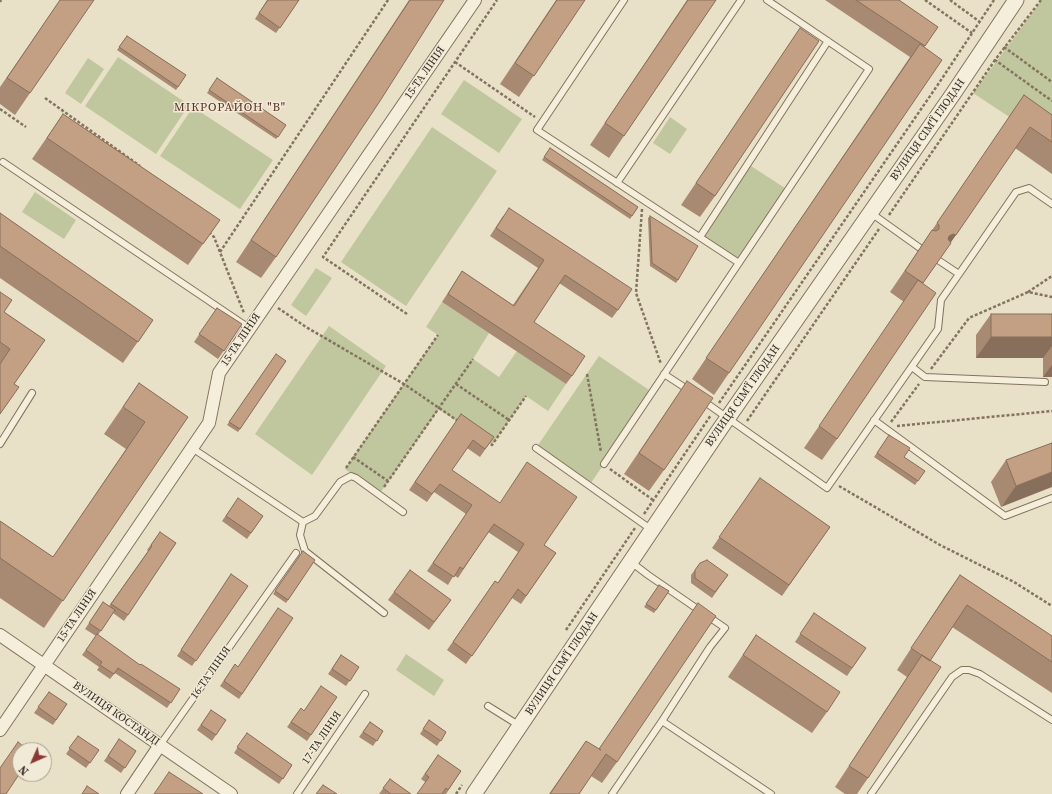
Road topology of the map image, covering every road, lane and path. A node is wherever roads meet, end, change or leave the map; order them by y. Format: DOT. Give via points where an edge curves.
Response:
graph roads {
  1 [pos="388,0"];
  2 [pos="476,0"];
  3 [pos="497,0"];
  4 [pos="624,0"];
  5 [pos="741,0"];
  6 [pos="767,0"];
  7 [pos="926,0"];
  8 [pos="950,0"];
  9 [pos="994,0"];
  10 [pos="1016,0"];
  11 [pos="1041,0"];
  12 [pos="980,22"];
  13 [pos="828,41"];
  14 [pos="1004,47"];
  15 [pos="995,60"];
  16 [pos="455,62"];
  17 [pos="1052,82"];
  18 [pos="45,98"];
  19 [pos="1052,101"];
  20 [pos="0,109"];
  21 [pos="542,122"];
  22 [pos="26,127"];
  23 [pos="3,162"];
  24 [pos="142,168"];
  25 [pos="617,183"];
  26 [pos="643,201"];
  27 [pos="1052,204"];
  28 [pos="870,213"];
  29 [pos="884,222"];
  30 [pos="203,227"];
  31 [pos="700,237"];
  32 [pos="920,248"];
  33 [pos="220,252"];
  34 [pos="938,260"];
  35 [pos="739,262"];
  36 [pos="959,274"];
  37 [pos="1052,276"];
  38 [pos="1028,292"];
  39 [pos="1052,297"];
  40 [pos="268,301"];
  41 [pos="407,314"];
  42 [pos="249,328"];
  43 [pos="438,335"];
  44 [pos="473,359"];
  45 [pos="912,367"];
  46 [pos="587,374"];
  47 [pos="664,374"];
  48 [pos="925,377"];
  49 [pos="1046,382"];
  50 [pos="404,384"];
  51 [pos="456,384"];
  52 [pos="32,393"];
  53 [pos="526,396"];
  54 [pos="439,408"];
  55 [pos="1052,411"];
  56 [pos="727,418"];
  57 [pos="509,420"];
  58 [pos="874,420"];
  59 [pos="462,424"];
  60 [pos="742,428"];
  61 [pos="886,429"];
  62 [pos="486,441"];
  63 [pos="0,444"];
  64 [pos="192,448"];
  65 [pos="536,448"];
  66 [pos="353,457"];
  67 [pos="604,464"];
  68 [pos="350,473"];
  69 [pos="388,481"];
  70 [pos="832,481"];
  71 [pos="380,493"];
  72 [pos="1052,498"];
  73 [pos="653,500"];
  74 [pos="403,512"];
  75 [pos="303,522"];
  76 [pos="652,530"];
  77 [pos="296,553"];
  78 [pos="631,561"];
  79 [pos="1052,606"];
  80 [pos="384,613"];
  81 [pos="0,635"];
  82 [pos="44,665"];
  83 [pos="365,694"];
  84 [pos="488,706"];
  85 [pos="1052,720"];
  86 [pos="662,721"];
  87 [pos="520,726"];
  88 [pos="0,730"];
  89 [pos="160,745"];
  90 [pos="127,794"];
  91 [pos="231,794"];
  92 [pos="296,794"];
  93 [pos="474,794"];
  94 [pos="612,794"];
  95 [pos="771,794"];
  96 [pos="870,794"];
  1 -- 33 [label="path"];
  2 -- 40 [label="street, 15-ТА ЛІНІЯ"];
  3 -- 16 [label="path"];
  4 -- 21 [label="lane"];
  5 -- 25 [label="lane"];
  6 -- 13 [label="lane"];
  7 -- 12 [label="path" via="972,33"];
  8 -- 12 [label="path"];
  9 -- 12 [label="path"];
  10 -- 28 [label="street, ВУЛИЦЯ СІМ'Ї ГЛОДАН" via="954,94"];
  11 -- 14 [label="path"];
  13 -- 31 [label="lane"];
  13 -- 35 [label="lane" via="869,69"];
  14 -- 15 [label="path"];
  14 -- 17 [label="path"];
  15 -- 19 [label="path"];
  15 -- 29 [label="path"];
  16 -- 21 [label="path"];
  16 -- 41 [label="path" via="323,257"];
  18 -- 24 [label="path"];
  20 -- 22 [label="path"];
  21 -- 25 [label="lane" via="537,130"];
  23 -- 42 [label="lane"];
  25 -- 26 [label="lane"];
  26 -- 31 [label="lane"];
  26 -- 47 [label="path" via="636,293"];
  27 -- 36 [label="lane" via="1029,188 1016,192"];
  28 -- 29 [label="lane"];
  28 -- 56 [label="street, ВУЛИЦЯ СІМ'Ї ГЛОДАН"];
  29 -- 32 [label="lane"];
  29 -- 60 [label="path"];
  30 -- 33 [label="path" via="214,237"];
  31 -- 35 [label="lane"];
  33 -- 42 [label="path"];
  34 -- 36 [label="lane"];
  35 -- 47 [label="lane"];
  36 -- 45 [label="lane" via="941,300 938,329"];
  37 -- 38 [label="path"];
  38 -- 39 [label="path"];
  38 -- 48 [label="path" via="968,318"];
  40 -- 42 [label="street, 15-ТА ЛІНІЯ"];
  40 -- 50 [label="path" via="306,327"];
  42 -- 64 [label="street, 15-ТА ЛІНІЯ" via="219,373 209,423"];
  43 -- 50 [label="path"];
  44 -- 51 [label="path"];
  45 -- 48 [label="lane"];
  45 -- 58 [label="lane"];
  46 -- 67 [label="path"];
  47 -- 56 [label="lane"];
  47 -- 67 [label="lane"];
  48 -- 49 [label="lane"];
  48 -- 61 [label="path"];
  50 -- 54 [label="path"];
  50 -- 66 [label="path"];
  51 -- 54 [label="path"];
  51 -- 57 [label="path"];
  52 -- 63 [label="lane"];
  53 -- 57 [label="path"];
  54 -- 59 [label="path"];
  54 -- 69 [label="path"];
  55 -- 61 [label="path"];
  56 -- 60 [label="lane"];
  56 -- 76 [label="street, ВУЛИЦЯ СІМ'Ї ГЛОДАН"];
  57 -- 62 [label="path" via="492,445"];
  58 -- 61 [label="lane"];
  58 -- 70 [label="lane"];
  60 -- 70 [label="lane" via="826,488"];
  61 -- 72 [label="lane" via="1005,516"];
  64 -- 75 [label="lane"];
  64 -- 82 [label="street, 15-ТА ЛІНІЯ"];
  65 -- 76 [label="lane"];
  66 -- 68 [label="path" via="345,469"];
  66 -- 69 [label="path"];
  67 -- 73 [label="path"];
  69 -- 71 [label="path"];
  70 -- 79 [label="path" via="940,545 1014,582"];
  74 -- 75 [label="lane" via="350,476 340,482 315,516"];
  75 -- 80 [label="lane" via="300,535 304,551"];
  76 -- 78 [label="street, ВУЛИЦЯ СІМ'Ї ГЛОДАН"];
  77 -- 89 [label="lane, 16-ТА ЛІНІЯ"];
  78 -- 86 [label="lane" via="725,628"];
  78 -- 87 [label="street, ВУЛИЦЯ СІМ'Ї ГЛОДАН"];
  81 -- 82 [label="street, ВУЛИЦЯ КОСТАНДІ"];
  82 -- 88 [label="street, 15-ТА ЛІНІЯ"];
  82 -- 89 [label="street, ВУЛИЦЯ КОСТАНДІ"];
  83 -- 92 [label="lane, 17-ТА ЛІНІЯ"];
  84 -- 87 [label="lane"];
  85 -- 96 [label="lane" via="980,674 962,670 952,677"];
  86 -- 94 [label="lane"];
  86 -- 95 [label="lane"];
  87 -- 93 [label="street, ВУЛИЦЯ СІМ'Ї ГЛОДАН"];
  89 -- 90 [label="street, 16-ТА ЛІНІЯ"];
  89 -- 91 [label="street, ВУЛИЦЯ КОСТАНДІ"];
}
